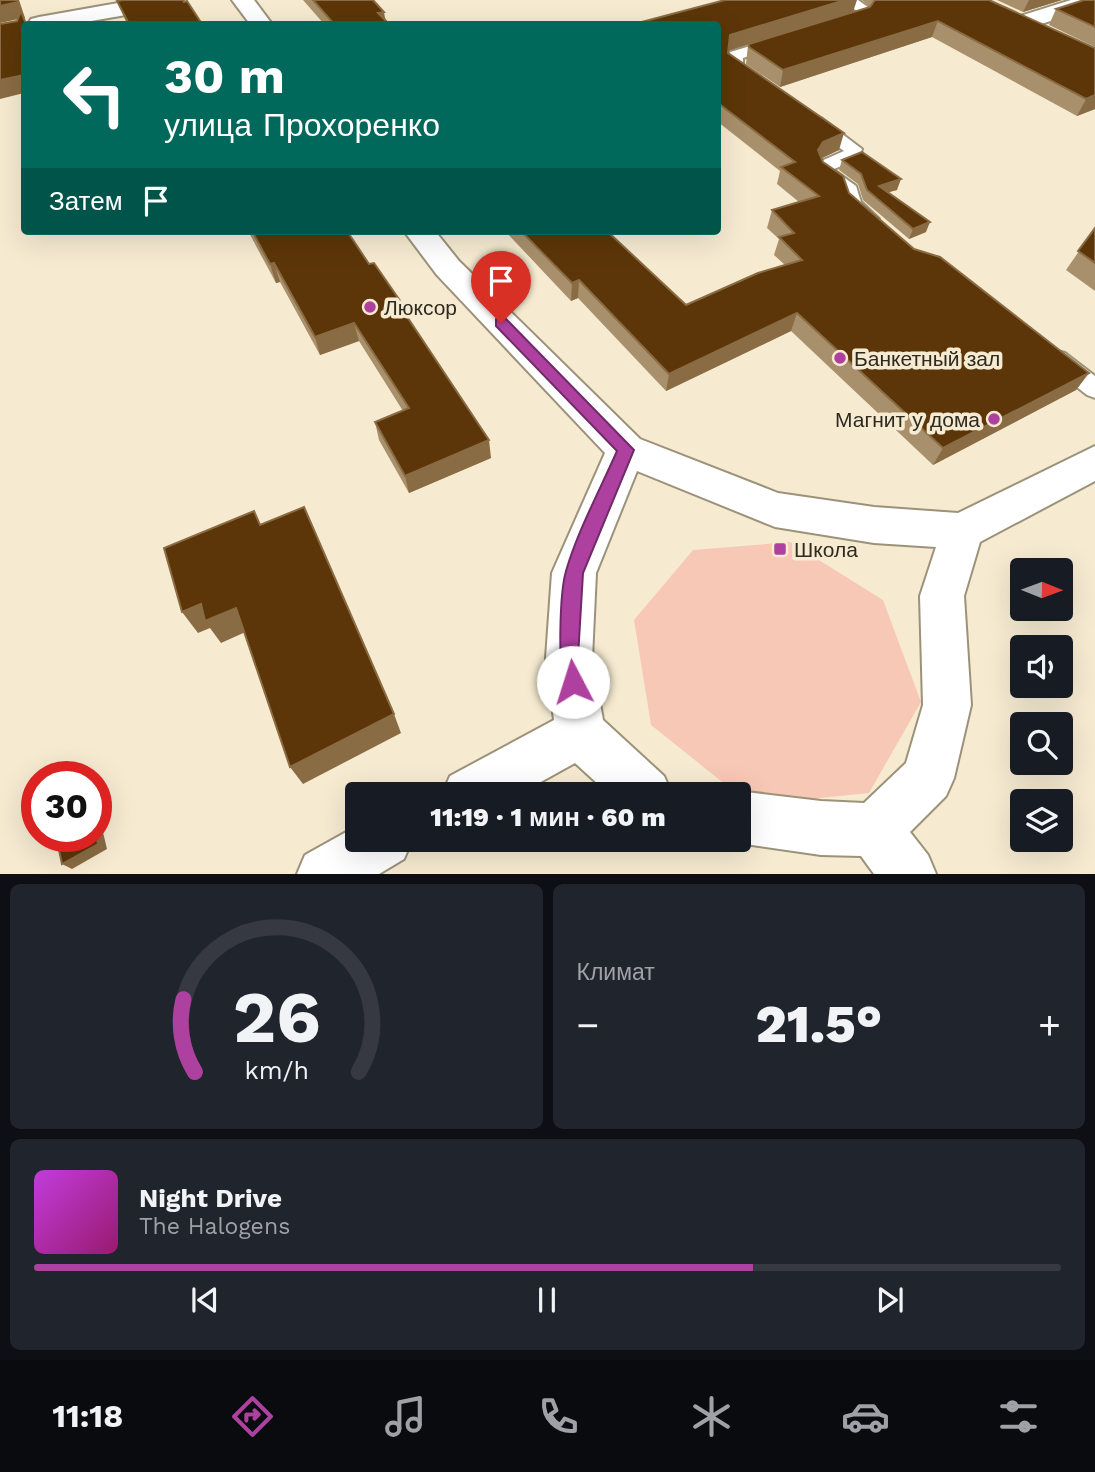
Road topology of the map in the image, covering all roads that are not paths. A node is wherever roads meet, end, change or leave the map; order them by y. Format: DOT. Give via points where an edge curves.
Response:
graph roads {
  1 [pos="172,0"];
  2 [pos="243,0"];
  3 [pos="848,0"];
  4 [pos="1094,0"];
  5 [pos="998,12"];
  6 [pos="56,21"];
  7 [pos="259,21"];
  8 [pos="1022,23"];
  9 [pos="823,29"];
  10 [pos="1046,35"];
  11 [pos="797,36"];
  12 [pos="767,89"];
  13 [pos="800,111"];
  14 [pos="883,232"];
  15 [pos="422,235"];
  16 [pos="1040,346"];
  17 [pos="1095,389"];
  18 [pos="626,450"];
  19 [pos="1095,462"];
  20 [pos="962,531"];
  21 [pos="580,733"];
  22 [pos="490,782"];
  23 [pos="633,782"];
  24 [pos="751,819"];
  25 [pos="874,830"];
  26 [pos="363,852"];
  27 [pos="324,873"];
  28 [pos="908,873"];
  1 -- 6 [label="street"];
  2 -- 7 [label="street"];
  3 -- 9 [label="lane" via="865,9 860,17"];
  4 -- 8 [label="street"];
  5 -- 8 [label="street"];
  8 -- 10 [label="street"];
  11 -- 12 [label="lane" via="735,55 735,66"];
  13 -- 14 [label="lane" via="853,149 853,155 825,166 826,173 849,190 852,204"];
  15 -- 18 [label="street" via="448,268"];
  16 -- 17 [label="lane"];
  18 -- 20 [label="street" via="775,510 874,525"];
  18 -- 21 [label="street" via="574,573 569,657"];
  19 -- 20 [label="street"];
  20 -- 25 [label="street" via="943,596 947,705 928,778"];
  21 -- 22 [label="street"];
  21 -- 23 [label="street"];
  24 -- 25 [label="street"];
  25 -- 28 [label="street"];
  26 -- 27 [label="street"];
}
